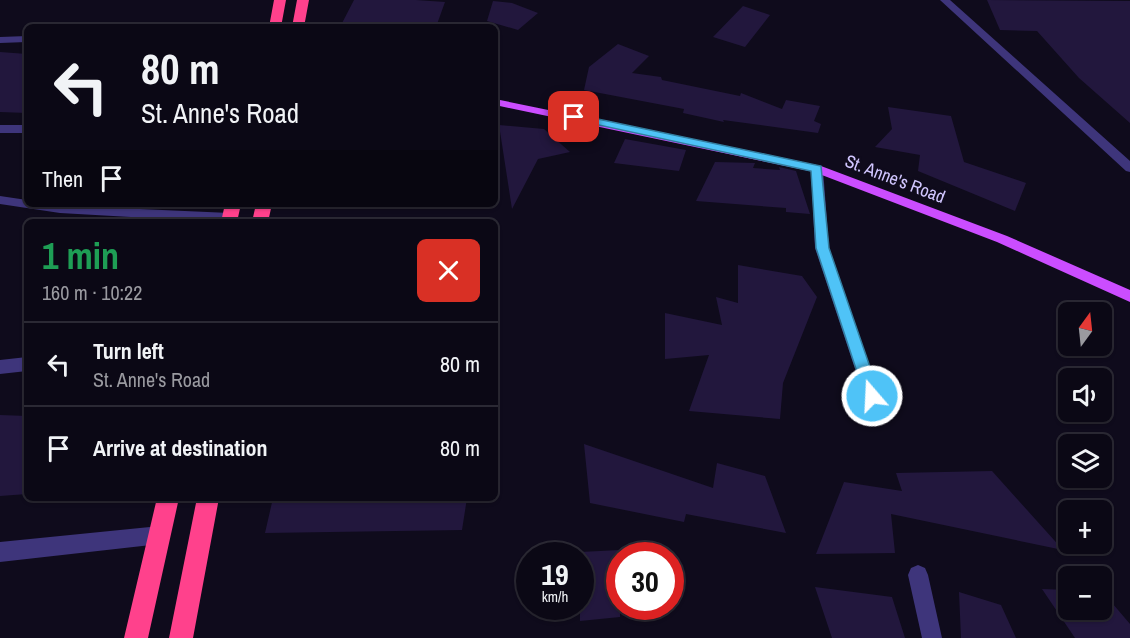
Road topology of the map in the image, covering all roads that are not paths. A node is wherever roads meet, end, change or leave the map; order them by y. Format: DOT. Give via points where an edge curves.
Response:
graph roads {
  1 [pos="280,0"];
  2 [pos="303,0"];
  3 [pos="945,0"];
  4 [pos="275,24"];
  5 [pos="299,24"];
  6 [pos="24,39"];
  7 [pos="0,40"];
  8 [pos="498,103"];
  9 [pos="0,129"];
  10 [pos="24,129"];
  11 [pos="1130,168"];
  12 [pos="817,169"];
  13 [pos="0,200"];
  14 [pos="24,204"];
  15 [pos="47,207"];
  16 [pos="231,214"];
  17 [pos="1130,296"];
  18 [pos="24,364"];
  19 [pos="0,367"];
  20 [pos="872,396"];
  21 [pos="167,501"];
  22 [pos="207,501"];
  23 [pos="160,535"];
  24 [pos="0,552"];
  25 [pos="918,575"];
  26 [pos="136,638"];
  27 [pos="181,638"];
  28 [pos="932,638"];
  1 -- 4 [label="highway"];
  2 -- 5 [label="highway"];
  3 -- 11 [label="street"];
  6 -- 7 [label="street"];
  8 -- 12 [label="main road, St. Anne's Road"];
  9 -- 10 [label="street"];
  12 -- 17 [label="main road, St. Anne's Road" via="1002,239"];
  12 -- 20 [label="street" via="822,248"];
  13 -- 14 [label="street"];
  15 -- 16 [label="street"];
  18 -- 19 [label="street"];
  21 -- 23 [label="highway"];
  22 -- 27 [label="highway"];
  23 -- 24 [label="street"];
  23 -- 26 [label="highway"];
  25 -- 28 [label="street"];
}
